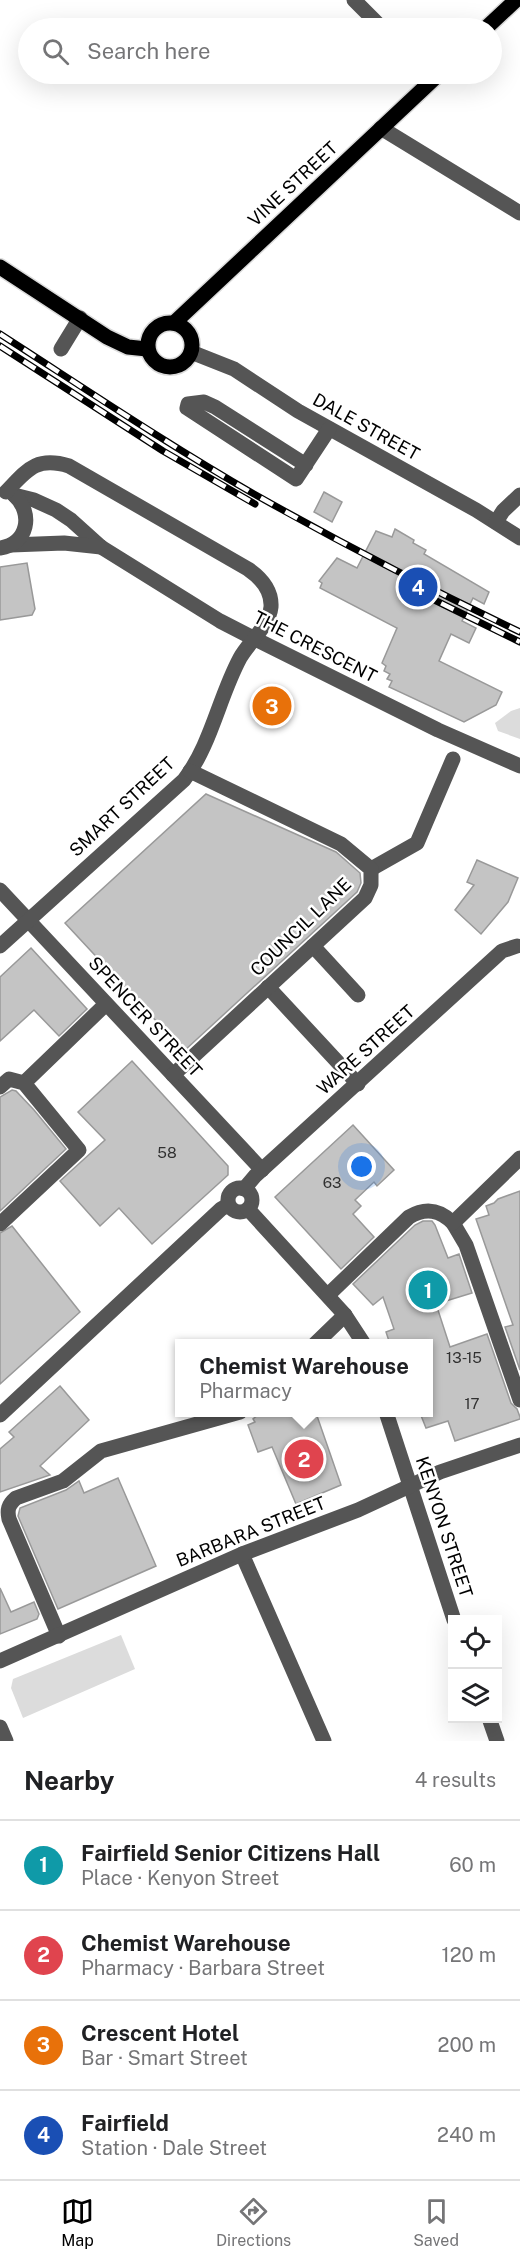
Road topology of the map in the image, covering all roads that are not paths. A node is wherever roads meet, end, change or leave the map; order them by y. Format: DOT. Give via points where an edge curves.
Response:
graph roads {
  1 [pos="354,0"];
  2 [pos="516,0"];
  3 [pos="372,18"];
  4 [pos="497,18"];
  5 [pos="424,84"];
  6 [pos="381,128"];
  7 [pos="520,213"];
  8 [pos="0,267"];
  9 [pos="80,318"];
  10 [pos="174,323"];
  11 [pos="61,349"];
  12 [pos="147,349"];
  13 [pos="191,352"];
  14 [pos="329,429"];
  15 [pos="306,465"];
  16 [pos="7,493"];
  17 [pos="520,495"];
  18 [pos="496,522"];
  19 [pos="520,538"];
  20 [pos="6,546"];
  21 [pos="101,547"];
  22 [pos="253,638"];
  23 [pos="453,759"];
  24 [pos="520,766"];
  25 [pos="190,771"];
  26 [pos="371,869"];
  27 [pos="0,890"];
  28 [pos="29,919"];
  29 [pos="519,944"];
  30 [pos="0,946"];
  31 [pos="313,946"];
  32 [pos="268,987"];
  33 [pos="358,995"];
  34 [pos="106,1004"];
  35 [pos="173,1075"];
  36 [pos="24,1083"];
  37 [pos="358,1084"];
  38 [pos="0,1087"];
  39 [pos="520,1158"];
  40 [pos="262,1170"];
  41 [pos="244,1189"];
  42 [pos="228,1205"];
  43 [pos="249,1209"];
  44 [pos="453,1223"];
  45 [pos="0,1224"];
  46 [pos="328,1295"];
  47 [pos="345,1315"];
  48 [pos="320,1339"];
  49 [pos="362,1339"];
  50 [pos="520,1400"];
  51 [pos="0,1415"];
  52 [pos="226,1417"];
  53 [pos="387,1417"];
  54 [pos="520,1445"];
  55 [pos="410,1486"];
  56 [pos="242,1554"];
  57 [pos="452,1615"];
  58 [pos="59,1636"];
  59 [pos="0,1661"];
  60 [pos="490,1723"];
  61 [pos="0,1727"];
  62 [pos="6,1741"];
  63 [pos="324,1741"];
  64 [pos="497,1741"];
  1 -- 3 [label="street"];
  2 -- 4 [label="main road"];
  5 -- 6 [label="main road, VINE STREET"];
  6 -- 7 [label="street"];
  6 -- 10 [label="main road, VINE STREET"];
  8 -- 9 [label="main road"];
  9 -- 11 [label="street"];
  9 -- 12 [label="main road" via="128,347"];
  10 -- 12 [label="main road" via="154,329"];
  10 -- 13 [label="main road" via="189,333"];
  12 -- 13 [label="main road" via="154,362 168,368 183,364"];
  13 -- 14 [label="street, DALE STREET" via="234,369"];
  14 -- 15 [label="street"];
  14 -- 18 [label="street, DALE STREET"];
  15 -- 15 [label="street" via="296,479 187,408 188,404 204,402 215,407"];
  16 -- 20 [label="street" via="25,508 27,525 18,540"];
  16 -- 21 [label="street, THE CRESCENT" via="56,510"];
  16 -- 22 [label="street, SMART STREET" via="35,465 58,463 248,569 264,584 271,601 268,618"];
  17 -- 18 [label="street"];
  18 -- 19 [label="street, DALE STREET"];
  20 -- 21 [label="street" via="64,543"];
  21 -- 22 [label="street, THE CRESCENT"];
  22 -- 24 [label="street, THE CRESCENT"];
  22 -- 25 [label="street, SMART STREET"];
  23 -- 26 [label="street" via="417,843"];
  25 -- 26 [label="street, COUNCIL LANE" via="341,844"];
  25 -- 28 [label="street, SMART STREET" via="167,797"];
  26 -- 31 [label="street, COUNCIL LANE" via="365,898"];
  27 -- 28 [label="street, SPENCER STREET"];
  28 -- 30 [label="street, SMART STREET"];
  28 -- 34 [label="street, SPENCER STREET"];
  29 -- 37 [label="street, WARE STREET" via="502,951"];
  31 -- 32 [label="street, COUNCIL LANE"];
  31 -- 33 [label="street"];
  32 -- 35 [label="street, COUNCIL LANE"];
  32 -- 37 [label="street"];
  34 -- 35 [label="street, SPENCER STREET"];
  34 -- 36 [label="street"];
  35 -- 40 [label="street, SPENCER STREET"];
  36 -- 38 [label="street" via="9,1079"];
  36 -- 45 [label="street" via="79,1150"];
  37 -- 40 [label="street, WARE STREET"];
  39 -- 44 [label="street"];
  40 -- 41 [label="street, WARE STREET"];
  41 -- 42 [label="street" via="230,1192"];
  41 -- 43 [label="street" via="252,1199"];
  42 -- 43 [label="street" via="236,1212"];
  42 -- 51 [label="street"];
  43 -- 46 [label="street"];
  44 -- 46 [label="street" via="435,1211 414,1214"];
  44 -- 50 [label="street" via="466,1245"];
  46 -- 47 [label="street"];
  47 -- 48 [label="street"];
  47 -- 49 [label="street"];
  52 -- 58 [label="street" via="101,1452 63,1481 11,1502 9,1520"];
  53 -- 55 [label="street, KENYON STREET"];
  54 -- 55 [label="street, BARBARA STREET"];
  55 -- 56 [label="street, BARBARA STREET"];
  55 -- 57 [label="street, KENYON STREET"];
  56 -- 58 [label="street, BARBARA STREET"];
  56 -- 63 [label="street"];
  58 -- 59 [label="street, BARBARA STREET"];
  60 -- 64 [label="street"];
  61 -- 62 [label="street"];
}
